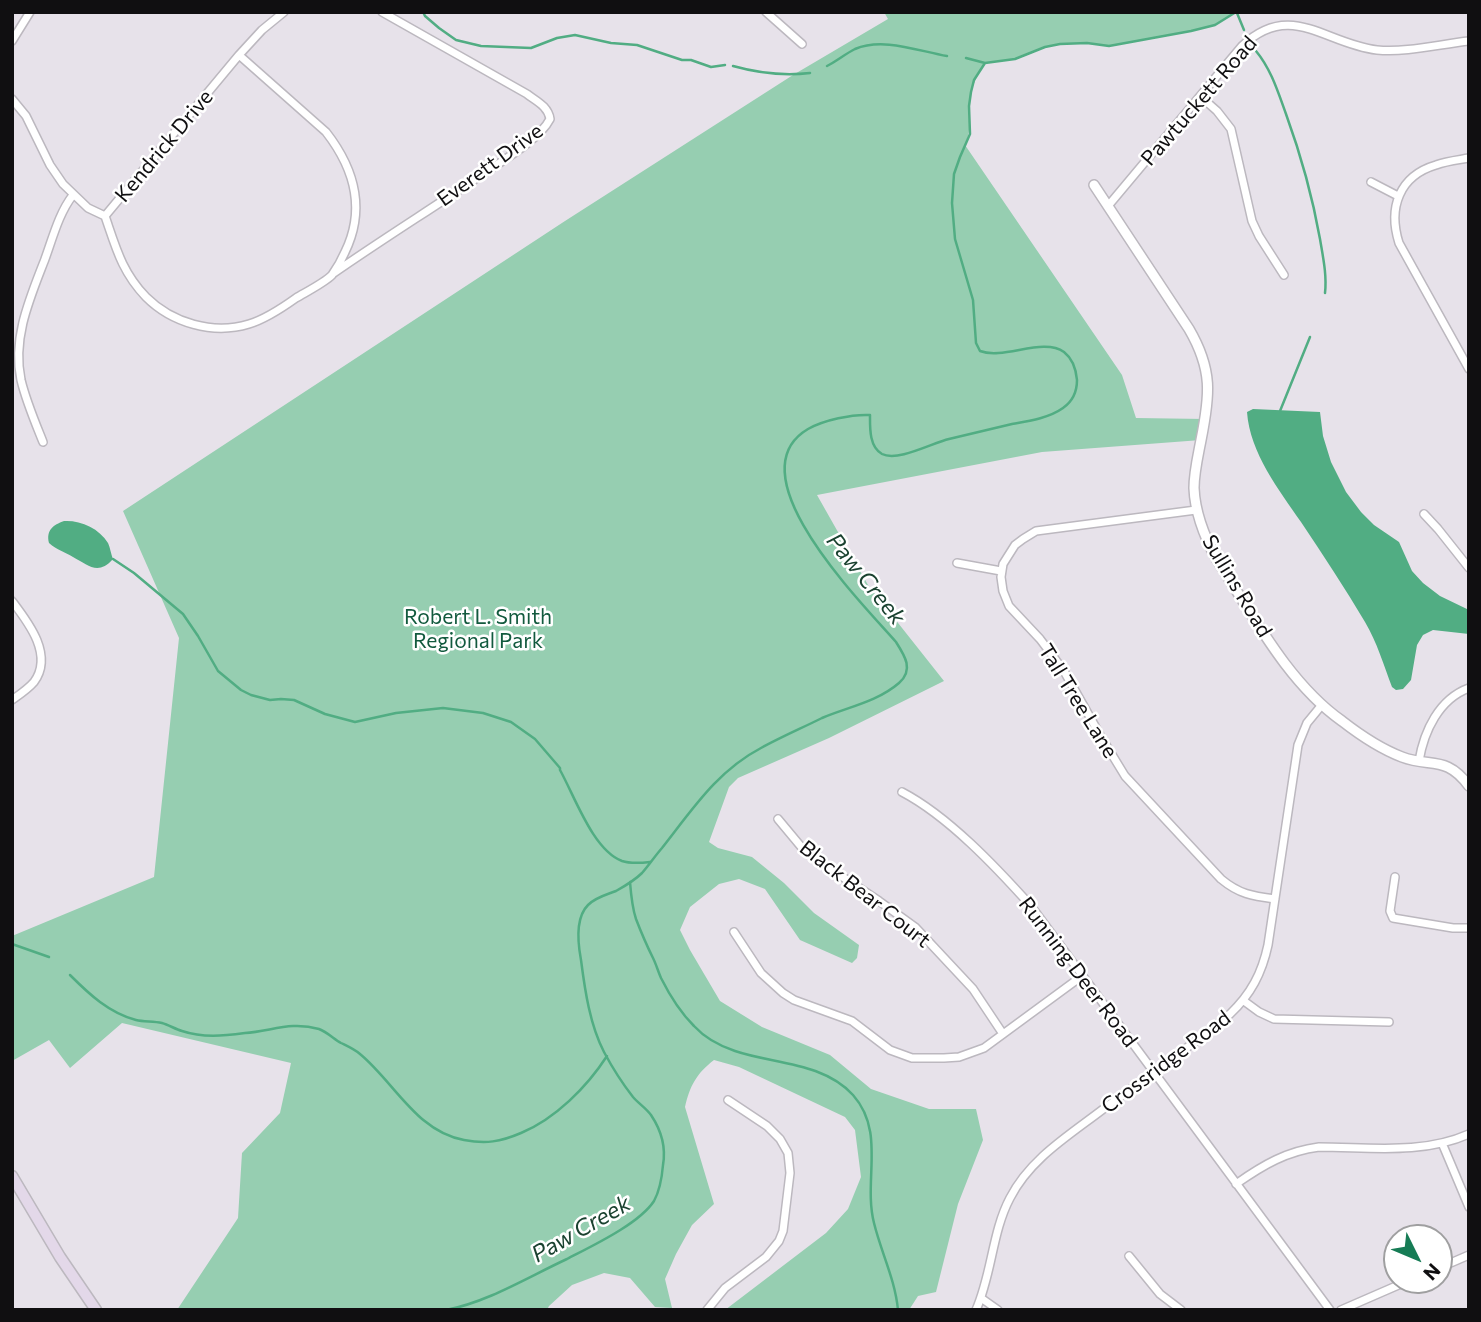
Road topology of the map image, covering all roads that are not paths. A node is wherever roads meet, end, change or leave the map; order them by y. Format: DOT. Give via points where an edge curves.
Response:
graph roads {
  1 [pos="30,12"];
  2 [pos="284,12"];
  3 [pos="382,12"];
  4 [pos="766,12"];
  5 [pos="12,41"];
  6 [pos="1469,41"];
  7 [pos="802,44"];
  8 [pos="239,55"];
  9 [pos="1200,96"];
  10 [pos="12,99"];
  11 [pos="1469,158"];
  12 [pos="1371,181"];
  13 [pos="1094,185"];
  14 [pos="73,195"];
  15 [pos="1398,196"];
  16 [pos="1108,206"];
  17 [pos="105,216"];
  18 [pos="331,275"];
  19 [pos="1284,275"];
  20 [pos="1469,369"];
  21 [pos="43,442"];
  22 [pos="1196,510"];
  23 [pos="1424,514"];
  24 [pos="957,563"];
  25 [pos="1469,568"];
  26 [pos="1001,571"];
  27 [pos="12,601"];
  28 [pos="1469,688"];
  29 [pos="12,700"];
  30 [pos="1321,706"];
  31 [pos="1419,761"];
  32 [pos="1469,786"];
  33 [pos="902,792"];
  34 [pos="778,819"];
  35 [pos="1395,877"];
  36 [pos="1275,900"];
  37 [pos="1469,928"];
  38 [pos="734,932"];
  39 [pos="1082,976"];
  40 [pos="1244,1000"];
  41 [pos="1389,1022"];
  42 [pos="1003,1034"];
  43 [pos="1153,1072"];
  44 [pos="728,1100"];
  45 [pos="1469,1134"];
  46 [pos="1442,1143"];
  47 [pos="12,1176"];
  48 [pos="1237,1184"];
  49 [pos="1469,1207"];
  50 [pos="1129,1256"];
  51 [pos="1383,1292"];
  52 [pos="981,1298"];
  53 [pos="96,1310"];
  54 [pos="707,1310"];
  55 [pos="976,1310"];
  56 [pos="998,1310"];
  57 [pos="1181,1310"];
  58 [pos="1330,1310"];
  59 [pos="1341,1310"];
  1 -- 5 [label="street"];
  2 -- 8 [label="street, Kendrick Drive"];
  3 -- 18 [label="street, Everett Drive" via="527,94 545,107 550,119 532,139"];
  4 -- 7 [label="street"];
  6 -- 9 [label="street, Pawtuckett Road" via="1382,50 1297,26 1277,25 1252,37"];
  8 -- 17 [label="street, Kendrick Drive"];
  8 -- 18 [label="street" via="326,132 349,169 356,206 353,227"];
  9 -- 16 [label="street, Pawtuckett Road"];
  9 -- 19 [label="street" via="1231,129 1252,221"];
  10 -- 14 [label="street"];
  11 -- 15 [label="street" via="1424,170"];
  12 -- 15 [label="street"];
  13 -- 16 [label="street, Sullins Road"];
  14 -- 17 [label="street"];
  14 -- 21 [label="street" via="65,205 19,338 21,380"];
  15 -- 20 [label="street" via="1395,222 1399,243"];
  16 -- 22 [label="street, Sullins Road" via="1189,329 1205,365 1208,402 1196,463"];
  17 -- 18 [label="street, Kendrick Drive" via="124,269 145,296 178,320 216,328 249,324"];
  22 -- 26 [label="street" via="1036,531 1012,549"];
  22 -- 30 [label="street, Sullins Road" via="1217,561 1278,654"];
  23 -- 25 [label="street"];
  24 -- 26 [label="street"];
  26 -- 36 [label="street, Tall Tree Lane" via="1009,606 1065,671 1137,790 1233,888"];
  27 -- 29 [label="street" via="33,631 41,654 34,682"];
  28 -- 31 [label="street" via="1455,694 1439,711"];
  30 -- 31 [label="street, Sullins Road" via="1388,750"];
  30 -- 36 [label="street, Crossridge Road" via="1297,745"];
  31 -- 32 [label="street, Sullins Road" via="1450,768"];
  33 -- 39 [label="street, Running Deer Road" via="925,805 992,865 1031,906"];
  34 -- 42 [label="street, Black Bear Court" via="803,849 915,927 972,989"];
  35 -- 37 [label="street" via="1393,918"];
  36 -- 40 [label="street, Crossridge Road" via="1265,961"];
  38 -- 42 [label="street" via="761,973 783,993 852,1021 905,1057 959,1056 984,1048"];
  39 -- 42 [label="street"];
  39 -- 43 [label="street, Running Deer Road"];
  40 -- 41 [label="street" via="1273,1019"];
  40 -- 43 [label="street, Crossridge Road"];
  43 -- 48 [label="street, Running Deer Road"];
  43 -- 52 [label="street, Crossridge Road" via="1043,1155 1022,1177 1002,1217"];
  44 -- 54 [label="street" via="780,1139 788,1153 790,1173 779,1241"];
  45 -- 46 [label="street"];
  46 -- 48 [label="street" via="1308,1148 1278,1157"];
  46 -- 49 [label="street"];
  47 -- 53 [label="main road"];
  48 -- 58 [label="street, Running Deer Road"];
  50 -- 57 [label="street" via="1160,1294"];
  51 -- 59 [label="street"];
  52 -- 55 [label="street, Crossridge Road"];
  52 -- 56 [label="street"];
}
